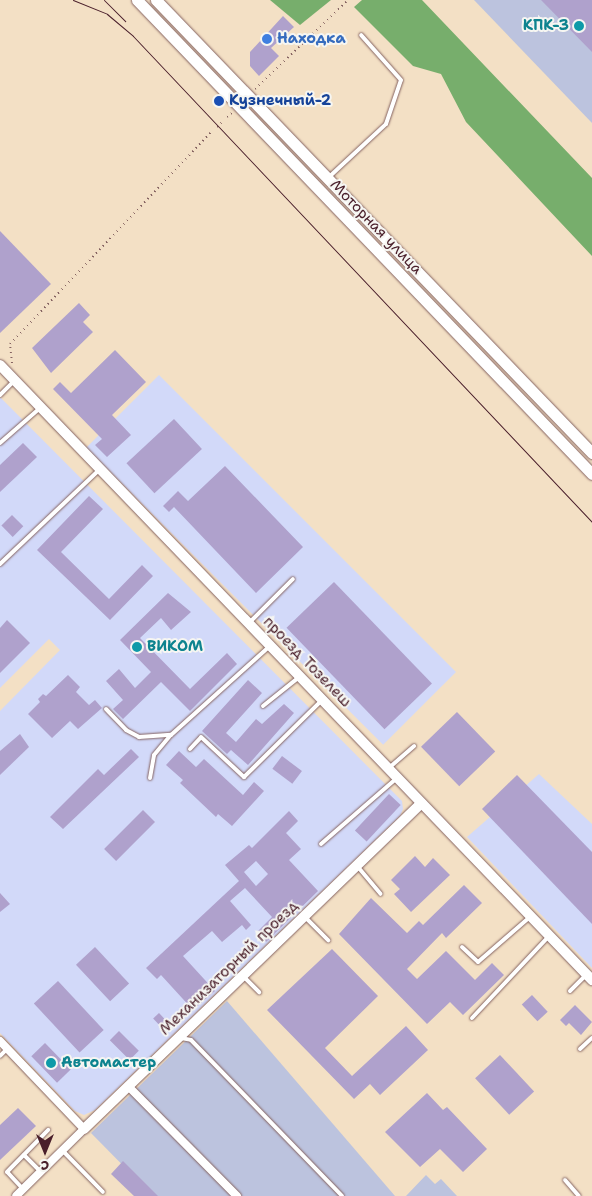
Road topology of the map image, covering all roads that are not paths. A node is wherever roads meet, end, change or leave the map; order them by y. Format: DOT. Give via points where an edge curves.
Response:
graph roads {
  1 [pos="138,0"];
  2 [pos="156,0"];
  3 [pos="361,35"];
  4 [pos="328,178"];
  5 [pos="477,333"];
  6 [pos="467,343"];
  7 [pos="4,368"];
  8 [pos="15,380"];
  9 [pos="0,395"];
  10 [pos="41,407"];
  11 [pos="0,443"];
  12 [pos="592,453"];
  13 [pos="100,469"];
  14 [pos="592,474"];
  15 [pos="0,564"];
  16 [pos="293,579"];
  17 [pos="248,624"];
  18 [pos="270,646"];
  19 [pos="299,676"];
  20 [pos="322,700"];
  21 [pos="262,706"];
  22 [pos="106,709"];
  23 [pos="171,735"];
  24 [pos="414,746"];
  25 [pos="190,749"];
  26 [pos="388,769"];
  27 [pos="150,778"];
  28 [pos="397,778"];
  29 [pos="421,803"];
  30 [pos="321,844"];
  31 [pos="357,865"];
  32 [pos="381,894"];
  33 [pos="304,916"];
  34 [pos="531,917"];
  35 [pos="549,936"];
  36 [pos="328,940"];
  37 [pos="462,947"];
  38 [pos="243,976"];
  39 [pos="589,978"];
  40 [pos="570,991"];
  41 [pos="260,992"];
  42 [pos="472,1018"];
  43 [pos="178,1038"];
  44 [pos="592,1038"];
  45 [pos="0,1041"];
  46 [pos="8,1049"];
  47 [pos="580,1049"];
  48 [pos="0,1056"];
  49 [pos="128,1086"];
  50 [pos="84,1129"];
  51 [pos="48,1130"];
  52 [pos="62,1150"];
  53 [pos="24,1155"];
  54 [pos="41,1172"];
  55 [pos="565,1180"];
  56 [pos="23,1189"];
  57 [pos="104,1192"];
  58 [pos="16,1196"];
  59 [pos="237,1196"];
  60 [pos="342,1196"];
  61 [pos="578,1196"];
  1 -- 6 [label="main road, Моторная улица"];
  2 -- 4 [label="main road, Моторная улица"];
  3 -- 4 [label="lane" via="401,80 386,124"];
  4 -- 5 [label="main road, Моторная улица"];
  5 -- 6 [label="main road"];
  5 -- 12 [label="main road, Моторная улица"];
  6 -- 14 [label="main road, Моторная улица"];
  7 -- 8 [label="street, проезд Тозелеш"];
  8 -- 9 [label="lane"];
  8 -- 10 [label="street, проезд Тозелеш"];
  10 -- 11 [label="lane"];
  10 -- 13 [label="street, проезд Тозелеш"];
  13 -- 15 [label="lane"];
  13 -- 17 [label="street, проезд Тозелеш"];
  16 -- 17 [label="lane"];
  17 -- 18 [label="street, проезд Тозелеш"];
  18 -- 19 [label="street, проезд Тозелеш"];
  18 -- 23 [label="lane"];
  19 -- 20 [label="street, проезд Тозелеш"];
  19 -- 21 [label="lane"];
  20 -- 25 [label="lane" via="244,777 201,737"];
  20 -- 26 [label="street, проезд Тозелеш"];
  22 -- 23 [label="lane" via="126,730 139,737"];
  23 -- 27 [label="lane" via="154,755"];
  24 -- 26 [label="lane"];
  26 -- 28 [label="street, проезд Тозелеш"];
  28 -- 29 [label="street, проезд Тозелеш"];
  28 -- 30 [label="lane"];
  29 -- 31 [label="street, Механизаторный проезд"];
  29 -- 34 [label="street, проезд Тозелеш"];
  31 -- 32 [label="lane"];
  31 -- 33 [label="street, Механизаторный проезд"];
  33 -- 36 [label="lane"];
  33 -- 38 [label="street, Механизаторный проезд"];
  34 -- 35 [label="street, проезд Тозелеш"];
  34 -- 37 [label="lane" via="478,962"];
  35 -- 39 [label="street, проезд Тозелеш"];
  35 -- 42 [label="lane"];
  38 -- 41 [label="lane"];
  38 -- 43 [label="street, Механизаторный проезд"];
  39 -- 40 [label="lane"];
  43 -- 49 [label="street, Механизаторный проезд"];
  43 -- 60 [label="lane" via="191,1040"];
  44 -- 47 [label="lane"];
  45 -- 46 [label="street"];
  46 -- 48 [label="lane"];
  46 -- 50 [label="street"];
  49 -- 50 [label="street, Механизаторный проезд"];
  49 -- 59 [label="street"];
  50 -- 52 [label="street, Механизаторный проезд"];
  51 -- 53 [label="lane"];
  52 -- 54 [label="street, Механизаторный проезд"];
  52 -- 57 [label="lane"];
  53 -- 54 [label="lane"];
  53 -- 56 [label="lane" via="7,1172"];
  54 -- 56 [label="street, Механизаторный проезд"];
  55 -- 61 [label="lane"];
  56 -- 58 [label="street, Механизаторный проезд"];
}
